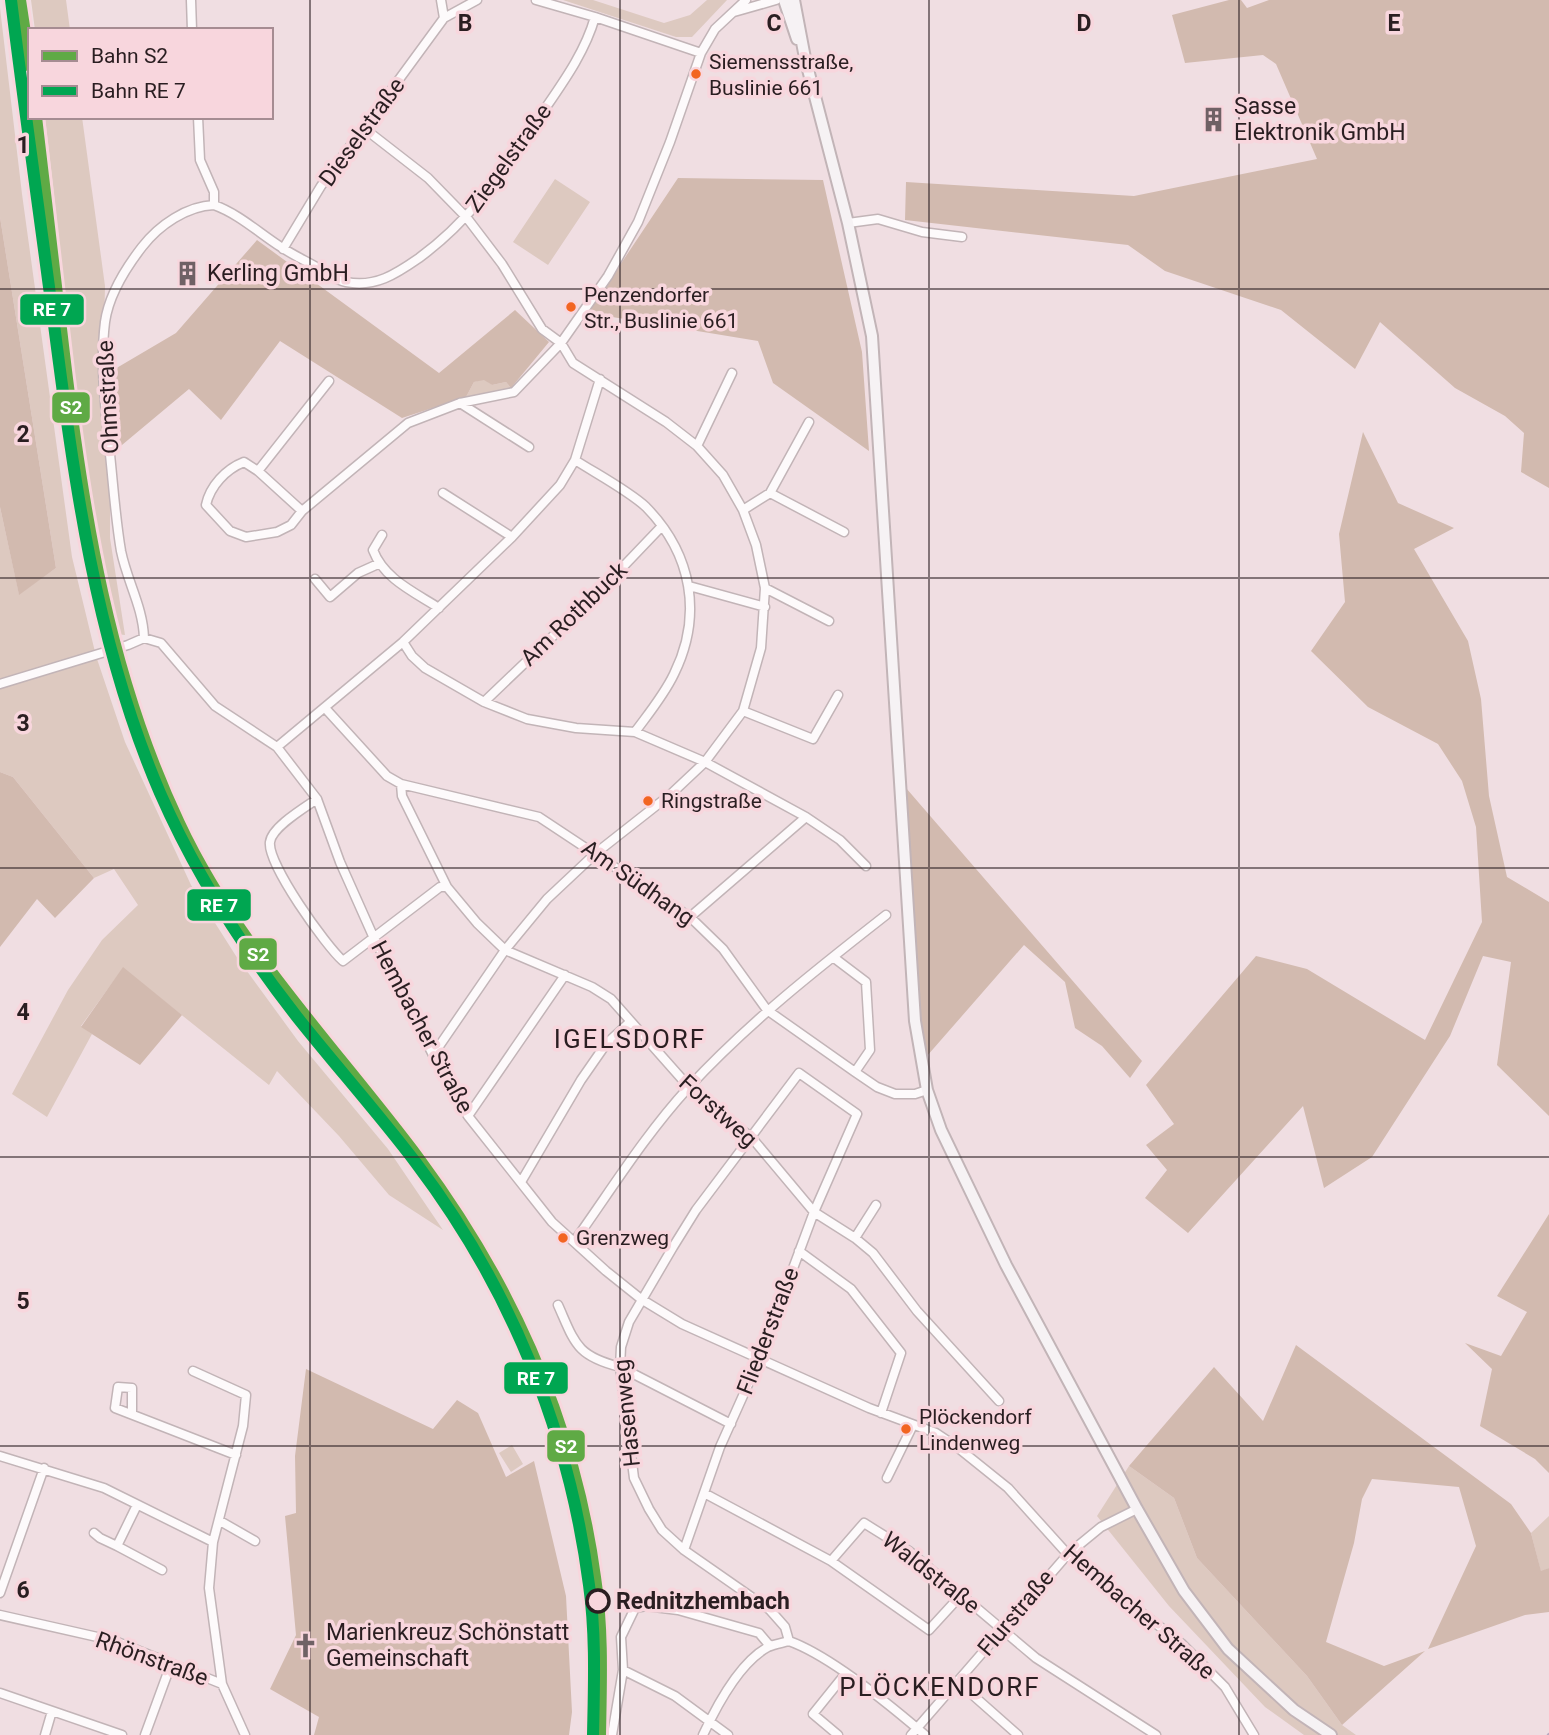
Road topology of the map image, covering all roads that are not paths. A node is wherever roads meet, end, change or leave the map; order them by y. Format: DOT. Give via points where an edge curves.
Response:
graph roads {
  1 [pos="191,0"];
  2 [pos="441,0"];
  3 [pos="477,0"];
  4 [pos="536,0"];
  5 [pos="746,0"];
  6 [pos="776,0"];
  7 [pos="784,0"];
  8 [pos="794,0"];
  9 [pos="731,13"];
  10 [pos="595,17"];
  11 [pos="444,18"];
  12 [pos="192,28"];
  13 [pos="701,53"];
  14 [pos="805,58"];
  15 [pos="198,119"];
  16 [pos="365,129"];
  17 [pos="214,205"];
  18 [pos="467,218"];
  19 [pos="848,223"];
  20 [pos="962,237"];
  21 [pos="283,249"];
  22 [pos="561,343"];
  23 [pos="732,373"];
  24 [pos="600,379"];
  25 [pos="329,381"];
  26 [pos="460,403"];
  27 [pos="808,422"];
  28 [pos="697,446"];
  29 [pos="529,447"];
  30 [pos="575,460"];
  31 [pos="258,471"];
  32 [pos="443,493"];
  33 [pos="770,493"];
  34 [pos="743,510"];
  35 [pos="302,511"];
  36 [pos="662,526"];
  37 [pos="844,532"];
  38 [pos="382,535"];
  39 [pos="512,537"];
  40 [pos="378,564"];
  41 [pos="316,579"];
  42 [pos="689,586"];
  43 [pos="765,588"];
  44 [pos="765,607"];
  45 [pos="439,608"];
  46 [pos="829,621"];
  47 [pos="144,638"];
  48 [pos="403,642"];
  49 [pos="0,684"];
  50 [pos="838,695"];
  51 [pos="484,702"];
  52 [pos="325,708"];
  53 [pos="743,711"];
  54 [pos="635,732"];
  55 [pos="277,747"];
  56 [pos="705,761"];
  57 [pos="401,784"];
  58 [pos="317,799"];
  59 [pos="806,817"];
  60 [pos="596,853"];
  61 [pos="866,866"];
  62 [pos="447,887"];
  63 [pos="886,915"];
  64 [pos="690,917"];
  65 [pos="373,936"];
  66 [pos="505,950"];
  67 [pos="833,957"];
  68 [pos="565,975"];
  69 [pos="767,1010"];
  70 [pos="630,1022"];
  71 [pos="433,1055"];
  72 [pos="855,1072"];
  73 [pos="689,1087"];
  74 [pos="927,1090"];
  75 [pos="857,1114"];
  76 [pos="468,1116"];
  77 [pos="752,1138"];
  78 [pos="521,1182"];
  79 [pos="876,1205"];
  80 [pos="814,1212"];
  81 [pos="855,1238"];
  82 [pos="574,1242"];
  83 [pos="799,1251"];
  84 [pos="641,1299"];
  85 [pos="558,1305"];
  86 [pos="759,1360"];
  87 [pos="620,1367"];
  88 [pos="193,1371"];
  89 [pos="999,1401"];
  90 [pos="132,1413"];
  91 [pos="880,1413"];
  92 [pos="731,1424"];
  93 [pos="913,1425"];
  94 [pos="236,1455"];
  95 [pos="0,1456"];
  96 [pos="44,1468"];
  97 [pos="887,1478"];
  98 [pos="704,1493"];
  99 [pos="137,1505"];
  100 [pos="1137,1509"];
  101 [pos="220,1521"];
  102 [pos="94,1532"];
  103 [pos="254,1541"];
  104 [pos="213,1542"];
  105 [pos="117,1546"];
  106 [pos="684,1550"];
  107 [pos="1068,1554"];
  108 [pos="831,1561"];
  109 [pos="162,1570"];
  110 [pos="0,1593"];
  111 [pos="962,1594"];
  112 [pos="0,1615"];
  113 [pos="1002,1630"];
  114 [pos="789,1641"];
  115 [pos="769,1646"];
  116 [pos="172,1664"];
  117 [pos="623,1671"];
  118 [pos="846,1673"];
  119 [pos="958,1682"];
  120 [pos="222,1684"];
  121 [pos="0,1693"];
  122 [pos="52,1711"];
  123 [pos="709,1721"];
  124 [pos="914,1731"];
  125 [pos="45,1735"];
  126 [pos="122,1735"];
  127 [pos="145,1735"];
  128 [pos="245,1735"];
  129 [pos="612,1735"];
  130 [pos="703,1735"];
  131 [pos="728,1735"];
  132 [pos="838,1735"];
  133 [pos="925,1735"];
  134 [pos="1018,1735"];
  135 [pos="1156,1735"];
  136 [pos="1254,1735"];
  137 [pos="1331,1735"];
  1 -- 12 [label="street"];
  2 -- 11 [label="street"];
  3 -- 11 [label="street, Dieselstraße"];
  4 -- 10 [label="street"];
  5 -- 9 [label="street"];
  6 -- 9 [label="street"];
  7 -- 14 [label="main road"];
  8 -- 14 [label="main road"];
  9 -- 13 [label="street"];
  10 -- 13 [label="street"];
  10 -- 18 [label="street, Ziegelstraße" via="589,39 571,69"];
  11 -- 16 [label="street, Dieselstraße"];
  13 -- 22 [label="street" via="638,222 608,276"];
  14 -- 19 [label="main road"];
  15 -- 17 [label="street" via="200,160 214,192"];
  16 -- 18 [label="street" via="428,178"];
  16 -- 21 [label="street, Dieselstraße" via="321,186"];
  17 -- 21 [label="street, Ziegelstraße"];
  17 -- 47 [label="street, Ohmstraße" via="186,211 151,236 115,288 105,321 103,384 113,486 122,553 143,620"];
  18 -- 21 [label="street, Ziegelstraße" via="408,266 377,282 343,282"];
  18 -- 22 [label="street" via="542,329"];
  19 -- 20 [label="street" via="878,219"];
  19 -- 74 [label="main road" via="872,336 915,1021"];
  22 -- 24 [label="street" via="573,363"];
  22 -- 26 [label="street" via="514,392"];
  23 -- 28 [label="street"];
  24 -- 28 [label="street"];
  24 -- 30 [label="street"];
  25 -- 31 [label="street"];
  26 -- 29 [label="street"];
  26 -- 35 [label="street" via="408,423"];
  27 -- 33 [label="street"];
  28 -- 34 [label="street" via="723,475"];
  30 -- 36 [label="street" via="644,505"];
  30 -- 39 [label="street" via="560,485"];
  31 -- 35 [label="street"];
  31 -- 35 [label="street" via="244,462 237,465 209,492 206,505 230,531 246,537 277,532 291,525"];
  32 -- 39 [label="street"];
  33 -- 34 [label="street"];
  33 -- 37 [label="street"];
  34 -- 43 [label="street"];
  36 -- 42 [label="street"];
  36 -- 51 [label="street, Am Rothbuck"];
  38 -- 40 [label="street" via="373,550"];
  39 -- 45 [label="street"];
  40 -- 41 [label="street" via="358,573 330,597"];
  40 -- 45 [label="street"];
  42 -- 44 [label="street"];
  42 -- 54 [label="street" via="691,621 683,654 664,693"];
  43 -- 44 [label="street"];
  43 -- 46 [label="street"];
  44 -- 53 [label="street" via="761,648"];
  45 -- 48 [label="street"];
  47 -- 49 [label="street"];
  47 -- 55 [label="street, Hembacher Straße" via="161,643 215,706"];
  48 -- 51 [label="street" via="425,668"];
  48 -- 52 [label="street"];
  50 -- 53 [label="street" via="813,739"];
  51 -- 54 [label="street" via="527,719"];
  52 -- 55 [label="street"];
  52 -- 57 [label="street, Am Südhang" via="387,776"];
  53 -- 56 [label="street"];
  54 -- 56 [label="street"];
  55 -- 58 [label="street, Hembacher Straße"];
  56 -- 59 [label="street"];
  56 -- 60 [label="street"];
  57 -- 60 [label="street, Am Südhang" via="530,813"];
  57 -- 62 [label="street" via="401,796"];
  58 -- 65 [label="street, Hembacher Straße"];
  58 -- 65 [label="street" via="275,831 271,857 303,910 343,961"];
  59 -- 61 [label="street" via="841,840"];
  59 -- 64 [label="street"];
  60 -- 64 [label="street, Am Südhang"];
  60 -- 66 [label="street" via="547,899"];
  62 -- 65 [label="street" via="440,887"];
  62 -- 66 [label="street"];
  63 -- 67 [label="street"];
  64 -- 69 [label="street, Am Südhang" via="723,949"];
  65 -- 71 [label="street, Hembacher Straße"];
  66 -- 68 [label="street, Forstweg"];
  66 -- 71 [label="street"];
  67 -- 69 [label="street"];
  67 -- 72 [label="street" via="866,982 870,1050"];
  68 -- 70 [label="street, Forstweg" via="611,999"];
  68 -- 76 [label="street"];
  69 -- 72 [label="street, Am Südhang"];
  69 -- 73 [label="street"];
  70 -- 73 [label="street, Forstweg"];
  70 -- 78 [label="street" via="606,1044 581,1080"];
  71 -- 76 [label="street, Hembacher Straße"];
  72 -- 74 [label="street, Am Südhang" via="895,1094"];
  73 -- 77 [label="street, Forstweg"];
  73 -- 82 [label="street"];
  74 -- 100 [label="main road" via="941,1130 1006,1265"];
  75 -- 77 [label="street, Hasenweg" via="799,1073"];
  75 -- 80 [label="street, Fliederstraße"];
  76 -- 78 [label="street, Hembacher Straße"];
  77 -- 80 [label="street, Forstweg"];
  77 -- 84 [label="street, Hasenweg" via="696,1210"];
  78 -- 82 [label="street, Hembacher Straße"];
  79 -- 81 [label="street"];
  80 -- 81 [label="street, Forstweg"];
  80 -- 83 [label="street, Fliederstraße"];
  81 -- 89 [label="street, Forstweg" via="873,1253 917,1311"];
  82 -- 84 [label="street, Hembacher Straße"];
  83 -- 86 [label="street, Fliederstraße"];
  83 -- 91 [label="street" via="851,1289 901,1353"];
  84 -- 86 [label="street, Hembacher Straße" via="681,1324"];
  84 -- 87 [label="street, Hasenweg" via="621,1347"];
  85 -- 87 [label="street" via="575,1342 586,1354"];
  86 -- 91 [label="street, Hembacher Straße"];
  86 -- 92 [label="street, Fliederstraße"];
  87 -- 92 [label="street"];
  87 -- 106 [label="street, Hasenweg" via="634,1478 662,1530"];
  88 -- 94 [label="street" via="246,1395"];
  90 -- 94 [label="street"];
  91 -- 93 [label="street, Hembacher Straße"];
  92 -- 98 [label="street, Fliederstraße"];
  93 -- 97 [label="street"];
  93 -- 107 [label="street, Hembacher Straße" via="936,1433 1008,1488"];
  94 -- 101 [label="street"];
  95 -- 96 [label="street"];
  96 -- 99 [label="street" via="104,1488"];
  96 -- 110 [label="street"];
  98 -- 106 [label="street, Fliederstraße"];
  98 -- 108 [label="street"];
  99 -- 104 [label="street"];
  99 -- 105 [label="street"];
  100 -- 107 [label="street, Flurstraße" via="1101,1527"];
  100 -- 137 [label="main road" via="1184,1591 1228,1649 1294,1710"];
  101 -- 103 [label="street"];
  101 -- 104 [label="street"];
  102 -- 105 [label="street"];
  104 -- 120 [label="street" via="209,1588"];
  105 -- 109 [label="street"];
  106 -- 114 [label="street, Hasenweg" via="770,1610 785,1627"];
  107 -- 113 [label="street, Flurstraße"];
  107 -- 136 [label="street, Hembacher Straße" via="1181,1643 1225,1687"];
  108 -- 111 [label="street" via="929,1630"];
  108 -- 111 [label="street, Waldstraße" via="864,1523 909,1551"];
  111 -- 113 [label="street, Waldstraße"];
  112 -- 116 [label="street, Rhönstraße" via="115,1641"];
  113 -- 119 [label="street, Flurstraße"];
  113 -- 135 [label="street, Waldstraße" via="1036,1658"];
  114 -- 115 [label="street"];
  114 -- 118 [label="street"];
  115 -- 117 [label="street" via="759,1633 678,1610 646,1606 635,1608 621,1637"];
  115 -- 123 [label="street" via="739,1674"];
  116 -- 120 [label="street, Rhönstraße"];
  116 -- 127 [label="street"];
  117 -- 123 [label="street" via="676,1696"];
  117 -- 129 [label="street"];
  118 -- 124 [label="street"];
  118 -- 132 [label="street" via="813,1714"];
  119 -- 124 [label="street, Flurstraße"];
  119 -- 134 [label="street"];
  120 -- 128 [label="street"];
  121 -- 122 [label="street"];
  122 -- 125 [label="street"];
  122 -- 126 [label="street"];
  123 -- 130 [label="street"];
  123 -- 131 [label="street"];
  124 -- 133 [label="street"];
}
